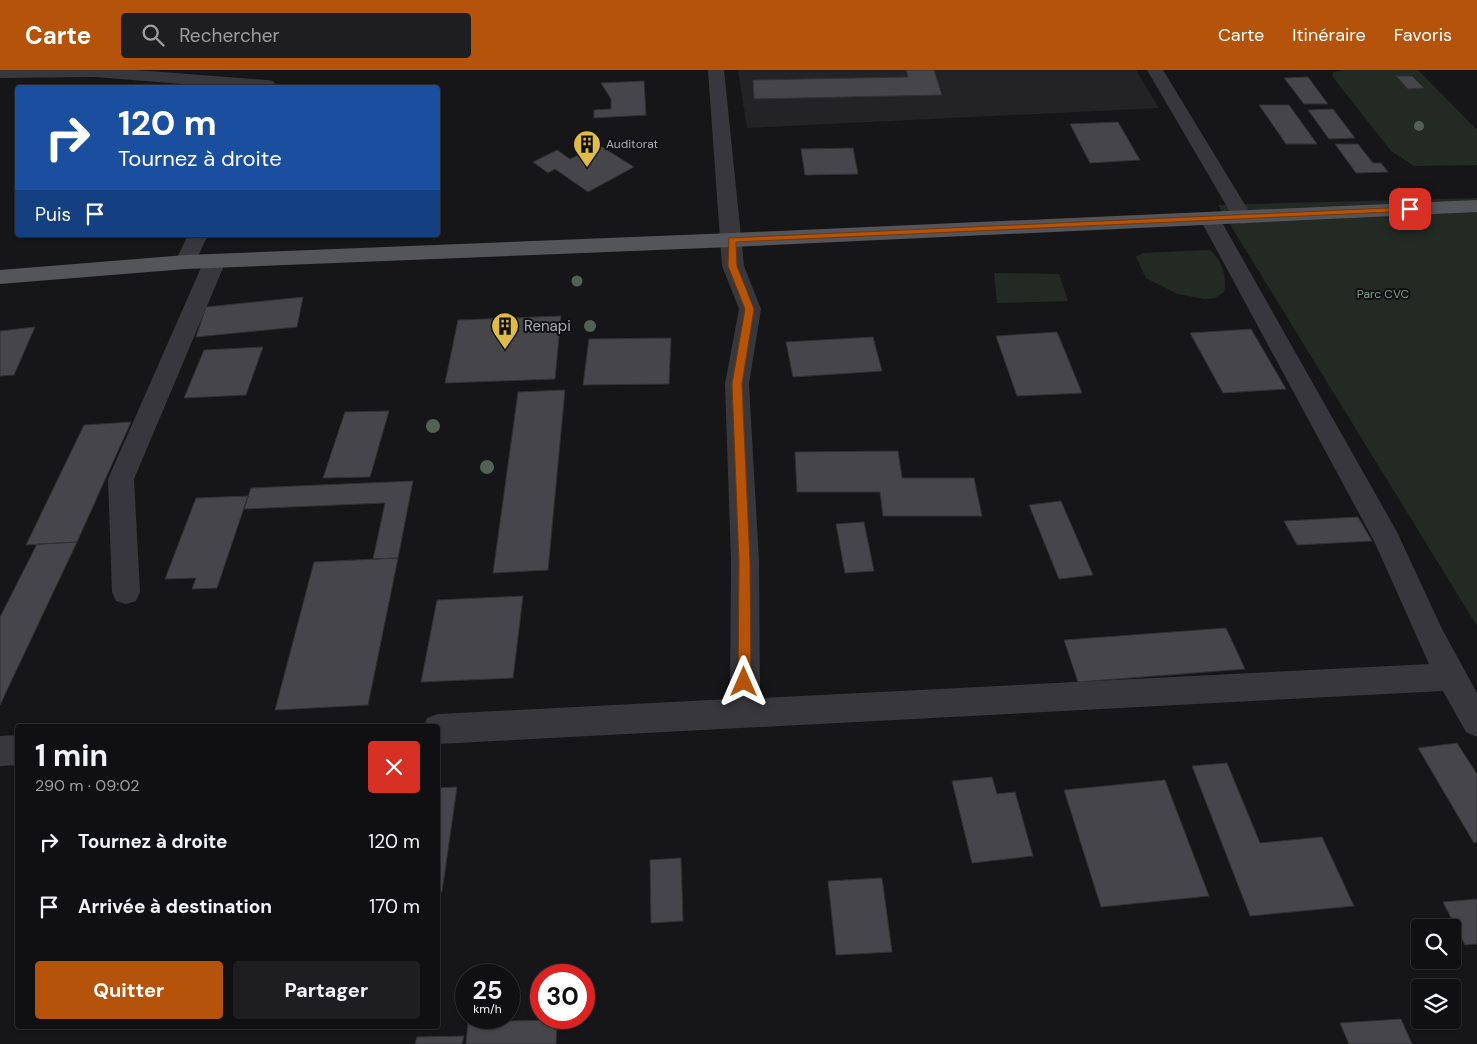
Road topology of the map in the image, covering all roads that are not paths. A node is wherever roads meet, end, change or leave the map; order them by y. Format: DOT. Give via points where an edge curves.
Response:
graph roads {
  1 [pos="716,70"];
  2 [pos="1154,70"];
  3 [pos="96,71"];
  4 [pos="0,73"];
  5 [pos="268,81"];
  6 [pos="1477,206"];
  7 [pos="1242,218"];
  8 [pos="1210,219"];
  9 [pos="197,237"];
  10 [pos="732,240"];
  11 [pos="215,261"];
  12 [pos="186,262"];
  13 [pos="0,277"];
  14 [pos="126,592"];
  15 [pos="1451,677"];
  16 [pos="745,714"];
  17 [pos="1477,722"];
  18 [pos="440,729"];
  19 [pos="15,750"];
  20 [pos="0,751"];
  1 -- 10 [label="street"];
  2 -- 7 [label="street"];
  3 -- 4 [label="street"];
  3 -- 5 [label="street"];
  6 -- 7 [label="main road"];
  7 -- 8 [label="main road"];
  8 -- 10 [label="main road"];
  8 -- 15 [label="street" via="1387,540"];
  9 -- 12 [label="street"];
  10 -- 11 [label="main road"];
  10 -- 16 [label="street" via="733,266 750,309 737,384 745,562"];
  11 -- 12 [label="main road"];
  11 -- 14 [label="street" via="122,479"];
  12 -- 13 [label="main road"];
  15 -- 16 [label="street"];
  15 -- 17 [label="street"];
  16 -- 18 [label="street"];
  19 -- 20 [label="street"];
}
